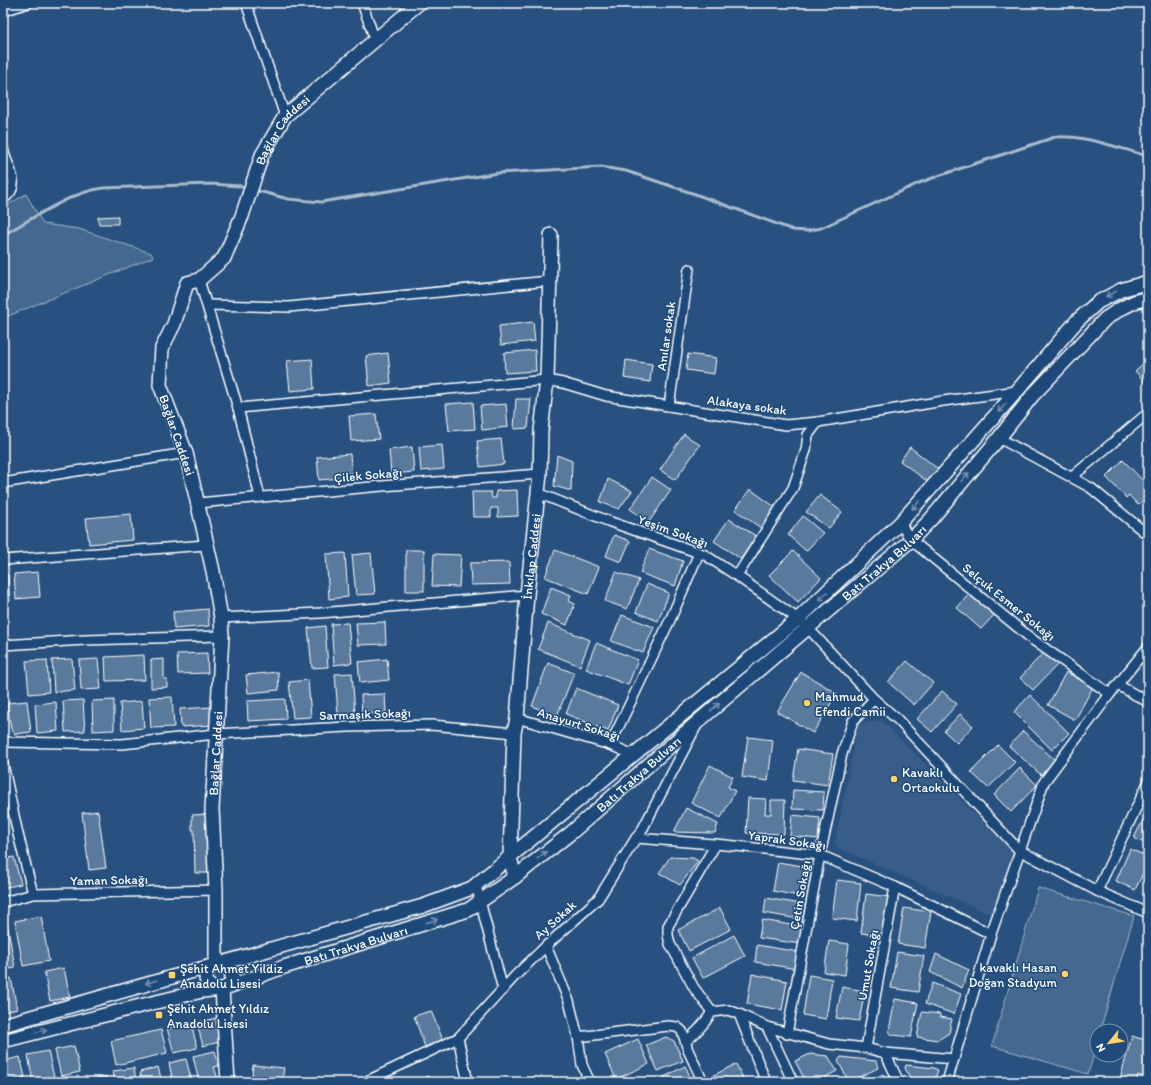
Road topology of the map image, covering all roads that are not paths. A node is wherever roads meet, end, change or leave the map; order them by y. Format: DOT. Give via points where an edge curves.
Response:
graph roads {
  1 [pos="28,3"];
  2 [pos="246,3"];
  3 [pos="362,3"];
  4 [pos="419,3"];
  5 [pos="3,12"];
  6 [pos="375,40"];
  7 [pos="285,116"];
  8 [pos="3,148"];
  9 [pos="3,199"];
  10 [pos="551,235"];
  11 [pos="689,269"];
  12 [pos="199,280"];
  13 [pos="549,281"];
  14 [pos="1148,282"];
  15 [pos="1148,298"];
  16 [pos="207,304"];
  17 [pos="547,380"];
  18 [pos="1017,391"];
  19 [pos="669,406"];
  20 [pos="238,408"];
  21 [pos="1148,413"];
  22 [pos="818,422"];
  23 [pos="999,438"];
  24 [pos="186,454"];
  25 [pos="540,474"];
  26 [pos="1072,477"];
  27 [pos="3,483"];
  28 [pos="538,493"];
  29 [pos="260,497"];
  30 [pos="198,503"];
  31 [pos="900,523"];
  32 [pos="1148,535"];
  33 [pos="911,540"];
  34 [pos="206,545"];
  35 [pos="699,553"];
  36 [pos="3,560"];
  37 [pos="737,576"];
  38 [pos="527,595"];
  39 [pos="221,618"];
  40 [pos="803,623"];
  41 [pos="222,636"];
  42 [pos="3,645"];
  43 [pos="1148,647"];
  44 [pos="1118,685"];
  45 [pos="1110,694"];
  46 [pos="874,699"];
  47 [pos="1148,702"];
  48 [pos="517,718"];
  49 [pos="701,718"];
  50 [pos="514,733"];
  51 [pos="216,734"];
  52 [pos="3,742"];
  53 [pos="610,745"];
  54 [pos="634,755"];
  55 [pos="3,764"];
  56 [pos="1148,784"];
  57 [pos="5,788"];
  58 [pos="636,838"];
  59 [pos="716,844"];
  60 [pos="1019,850"];
  61 [pos="820,855"];
  62 [pos="510,858"];
  63 [pos="515,877"];
  64 [pos="476,885"];
  65 [pos="895,887"];
  66 [pos="216,890"];
  67 [pos="1098,891"];
  68 [pos="32,894"];
  69 [pos="3,902"];
  70 [pos="480,902"];
  71 [pos="1148,913"];
  72 [pos="991,934"];
  73 [pos="546,946"];
  74 [pos="216,964"];
  75 [pos="222,989"];
  76 [pos="503,990"];
  77 [pos="712,1012"];
  78 [pos="739,1014"];
  79 [pos="3,1025"];
  80 [pos="767,1027"];
  81 [pos="787,1034"];
  82 [pos="578,1037"];
  83 [pos="458,1038"];
  84 [pos="3,1041"];
  85 [pos="686,1041"];
  86 [pos="866,1048"];
  87 [pos="885,1053"];
  88 [pos="954,1059"];
  89 [pos="228,1082"];
  90 [pos="365,1082"];
  91 [pos="468,1082"];
  92 [pos="590,1082"];
  93 [pos="703,1082"];
  94 [pos="766,1082"];
  95 [pos="793,1082"];
  96 [pos="899,1082"];
  97 [pos="947,1082"];
  1 -- 5 [label="street"];
  2 -- 7 [label="street"];
  3 -- 6 [label="street"];
  4 -- 6 [label="main road, Bağlar Caddesi"];
  6 -- 7 [label="main road, Bağlar Caddesi"];
  7 -- 12 [label="main road, Bağlar Caddesi" via="262,155 242,216 224,258"];
  8 -- 9 [label="street" via="14,185"];
  10 -- 13 [label="main road, İnkılap Caddesi"];
  11 -- 19 [label="street, Anılar sokak"];
  12 -- 16 [label="street"];
  12 -- 24 [label="main road, Bağlar Caddesi" via="187,283 174,324 162,348 160,385"];
  13 -- 16 [label="street" via="289,307"];
  13 -- 17 [label="main road, İnkılap Caddesi"];
  14 -- 18 [label="main road, Batı Trakya Bulvarı, one-way" via="1121,290 1098,302 1077,321"];
  15 -- 23 [label="main road, Batı Trakya Bulvarı" via="1124,306 1105,319 1032,396"];
  16 -- 20 [label="street"];
  17 -- 19 [label="street, Alakaya sokak" via="606,396"];
  17 -- 20 [label="street, Alakaya sokak"];
  17 -- 25 [label="main road, İnkılap Caddesi" via="541,431"];
  18 -- 22 [label="street, Alakaya sokak"];
  18 -- 31 [label="main road, Batı Trakya Bulvarı, one-way"];
  19 -- 22 [label="street, Alakaya sokak" via="786,425"];
  20 -- 29 [label="street"];
  21 -- 26 [label="street"];
  22 -- 37 [label="street" via="808,434 806,450 793,488"];
  23 -- 26 [label="street"];
  33 -- 23 [label="main road, Batı Trakya Bulvarı, one-way"];
  24 -- 27 [label="street"];
  24 -- 30 [label="main road, Bağlar Caddesi"];
  25 -- 28 [label="main road, İnkılap Caddesi"];
  25 -- 29 [label="street, Çilek Sokağı"];
  26 -- 32 [label="street" via="1091,488"];
  28 -- 35 [label="street, Yeşim Sokağı"];
  28 -- 38 [label="main road, İnkılap Caddesi"];
  29 -- 30 [label="street, Çilek Sokağı"];
  30 -- 34 [label="main road, Bağlar Caddesi"];
  31 -- 33 [label="street, Selçuk Esmer Sokağı"];
  31 -- 40 [label="main road, Batı Trakya Bulvarı, one-way"];
  33 -- 40 [label="main road, Batı Trakya Bulvarı"];
  33 -- 45 [label="street, Selçuk Esmer Sokağı" via="1033,640"];
  34 -- 36 [label="street"];
  34 -- 39 [label="main road, Bağlar Caddesi"];
  35 -- 37 [label="street, Yeşim Sokağı"];
  35 -- 53 [label="street"];
  37 -- 40 [label="street, Yeşim Sokağı"];
  38 -- 39 [label="street" via="320,613"];
  38 -- 48 [label="main road, İnkılap Caddesi"];
  39 -- 41 [label="main road, Bağlar Caddesi"];
  40 -- 46 [label="street, Yeşim Sokağı"];
  49 -- 40 [label="main road, Batı Trakya Bulvarı, one-way"];
  40 -- 54 [label="main road, Batı Trakya Bulvarı"];
  41 -- 42 [label="street"];
  41 -- 51 [label="main road, Bağlar Caddesi"];
  43 -- 44 [label="street"];
  44 -- 45 [label="street"];
  44 -- 47 [label="street"];
  45 -- 60 [label="street" via="1044,782"];
  46 -- 60 [label="street, Yeşim Sokağı" via="898,720"];
  46 -- 61 [label="street, Çetin Sokağı" via="853,721 842,754"];
  48 -- 50 [label="main road, İnkılap Caddesi"];
  48 -- 53 [label="street, Anayurt Sokağı"];
  49 -- 58 [label="street, Ay Sokak"];
  63 -- 49 [label="main road, Batı Trakya Bulvarı, one-way" via="572,832"];
  50 -- 51 [label="street, Sarmaşık Sokağı" via="432,725"];
  50 -- 62 [label="main road, İnkılap Caddesi"];
  51 -- 52 [label="street, Sarmaşık Sokağı" via="122,744"];
  51 -- 66 [label="main road, Bağlar Caddesi" via="212,809"];
  53 -- 54 [label="street, Anayurt Sokağı"];
  54 -- 62 [label="main road, Batı Trakya Bulvarı"];
  55 -- 57 [label="street"];
  56 -- 67 [label="street"];
  57 -- 68 [label="street"];
  58 -- 59 [label="street, Yaprak Sokağı"];
  58 -- 73 [label="street, Ay Sokak" via="598,899"];
  59 -- 61 [label="street, Yaprak Sokağı"];
  59 -- 77 [label="street" via="668,926 670,944 694,988"];
  60 -- 67 [label="street, Yeşim Sokağı"];
  60 -- 72 [label="street"];
  61 -- 65 [label="street, Yaprak Sokağı"];
  61 -- 81 [label="street, Çetin Sokağı"];
  62 -- 63 [label="main road, İnkılap Caddesi"];
  62 -- 64 [label="main road, Batı Trakya Bulvarı"];
  63 -- 70 [label="main road, Batı Trakya Bulvarı"];
  64 -- 70 [label="street"];
  64 -- 74 [label="main road, Batı Trakya Bulvarı" via="423,906"];
  65 -- 72 [label="street, Yaprak Sokağı"];
  65 -- 86 [label="street, Umut Sokağı"];
  66 -- 68 [label="street, Yaman Sokağı"];
  66 -- 74 [label="main road, Bağlar Caddesi"];
  67 -- 71 [label="street, Yeşim Sokağı"];
  68 -- 69 [label="street, Yaman Sokağı"];
  75 -- 70 [label="main road, Batı Trakya Bulvarı, one-way" via="468,910"];
  70 -- 76 [label="street"];
  72 -- 88 [label="street"];
  73 -- 76 [label="street, Ay Sokak"];
  73 -- 82 [label="street" via="569,1001"];
  74 -- 75 [label="main road" via="207,973 207,982 213,988"];
  74 -- 75 [label="main road" via="228,967 232,974 231,982"];
  74 -- 79 [label="main road, Batı Trakya Bulvarı, one-way"];
  84 -- 75 [label="main road, Batı Trakya Bulvarı, one-way" via="202,991"];
  75 -- 89 [label="main road"];
  76 -- 83 [label="street, Ay Sokak"];
  77 -- 78 [label="street" via="728,1010"];
  77 -- 85 [label="street" via="702,1027"];
  78 -- 80 [label="street"];
  78 -- 94 [label="street"];
  80 -- 81 [label="street"];
  80 -- 95 [label="street"];
  81 -- 86 [label="street" via="829,1044"];
  82 -- 85 [label="street" via="668,1026 677,1027 682,1031"];
  82 -- 92 [label="street" via="582,1065"];
  83 -- 90 [label="street, Ay Sokak"];
  83 -- 91 [label="street"];
  85 -- 93 [label="street"];
  86 -- 87 [label="street"];
  87 -- 88 [label="street"];
  87 -- 96 [label="street"];
  88 -- 97 [label="street"];
}
